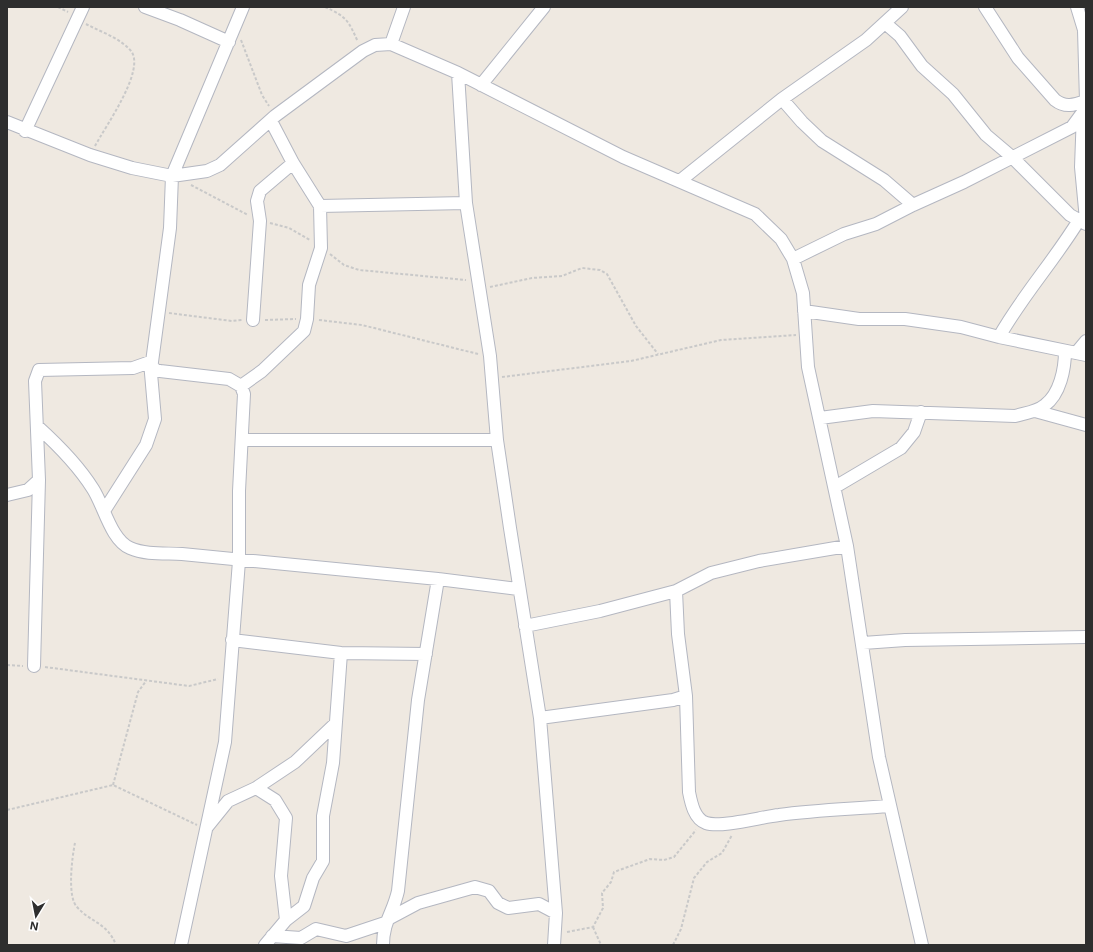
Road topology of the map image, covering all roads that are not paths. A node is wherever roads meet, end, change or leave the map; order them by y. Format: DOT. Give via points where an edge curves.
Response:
graph roads {
  1 [pos="83,7"];
  2 [pos="145,7"];
  3 [pos="243,7"];
  4 [pos="404,7"];
  5 [pos="544,7"];
  6 [pos="902,7"];
  7 [pos="985,7"];
  8 [pos="1077,7"];
  9 [pos="885,23"];
  10 [pos="229,42"];
  11 [pos="391,44"];
  12 [pos="458,73"];
  13 [pos="481,85"];
  14 [pos="1086,92"];
  15 [pos="782,99"];
  16 [pos="1084,107"];
  17 [pos="273,119"];
  18 [pos="7,122"];
  19 [pos="25,130"];
  20 [pos="1012,157"];
  21 [pos="293,163"];
  22 [pos="172,176"];
  23 [pos="681,180"];
  24 [pos="466,203"];
  25 [pos="913,204"];
  26 [pos="320,206"];
  27 [pos="1084,221"];
  28 [pos="793,259"];
  29 [pos="804,311"];
  30 [pos="253,320"];
  31 [pos="999,337"];
  32 [pos="1086,341"];
  33 [pos="1076,353"];
  34 [pos="150,362"];
  35 [pos="241,386"];
  36 [pos="1035,411"];
  37 [pos="921,412"];
  38 [pos="820,418"];
  39 [pos="1086,424"];
  40 [pos="38,427"];
  41 [pos="242,440"];
  42 [pos="497,440"];
  43 [pos="39,480"];
  44 [pos="835,487"];
  45 [pos="7,495"];
  46 [pos="104,511"];
  47 [pos="847,546"];
  48 [pos="239,561"];
  49 [pos="438,579"];
  50 [pos="518,589"];
  51 [pos="676,591"];
  52 [pos="525,626"];
  53 [pos="1086,637"];
  54 [pos="232,640"];
  55 [pos="863,643"];
  56 [pos="341,653"];
  57 [pos="426,654"];
  58 [pos="34,666"];
  59 [pos="686,696"];
  60 [pos="540,718"];
  61 [pos="335,724"];
  62 [pos="256,788"];
  63 [pos="889,806"];
  64 [pos="205,829"];
  65 [pos="556,912"];
  66 [pos="286,920"];
  67 [pos="387,921"];
  68 [pos="554,939"];
  69 [pos="269,941"];
  70 [pos="181,945"];
  71 [pos="383,945"];
  72 [pos="922,945"];
  1 -- 19 [label="street"];
  2 -- 10 [label="street"];
  3 -- 10 [label="street"];
  4 -- 11 [label="street"];
  5 -- 13 [label="street"];
  6 -- 9 [label="street"];
  7 -- 16 [label="street" via="1018,58 1055,100 1062,105"];
  8 -- 14 [label="street" via="1084,30"];
  9 -- 15 [label="street" via="866,40"];
  9 -- 20 [label="street" via="900,36 922,66 953,94 986,135"];
  10 -- 22 [label="street"];
  11 -- 12 [label="street"];
  11 -- 17 [label="street" via="375,45 362,51"];
  12 -- 13 [label="street"];
  12 -- 24 [label="street"];
  13 -- 23 [label="street" via="623,157"];
  14 -- 16 [label="street"];
  15 -- 23 [label="street"];
  15 -- 25 [label="street" via="822,141 884,180"];
  16 -- 20 [label="street" via="1066,132"];
  16 -- 27 [label="street" via="1081,167"];
  17 -- 21 [label="street"];
  17 -- 22 [label="street" via="220,165 207,171"];
  18 -- 19 [label="street"];
  19 -- 22 [label="street" via="90,156"];
  20 -- 25 [label="street"];
  20 -- 27 [label="street" via="1070,215"];
  21 -- 26 [label="street"];
  21 -- 30 [label="street" via="260,191 258,196 260,221"];
  22 -- 34 [label="street" via="170,228 160,312"];
  23 -- 28 [label="street" via="755,214 781,239"];
  24 -- 26 [label="street"];
  24 -- 42 [label="street" via="490,356"];
  25 -- 28 [label="street" via="876,224 844,234"];
  26 -- 35 [label="street" via="321,248 309,285 304,331 262,371"];
  27 -- 31 [label="street" via="1013,313"];
  28 -- 29 [label="street" via="803,294"];
  29 -- 31 [label="street" via="859,319 905,319 961,327"];
  29 -- 38 [label="street" via="808,367"];
  31 -- 33 [label="street"];
  32 -- 33 [label="street"];
  33 -- 36 [label="street" via="1065,367 1053,396"];
  34 -- 35 [label="street" via="156,370 229,379"];
  34 -- 40 [label="street" via="133,368 39,370 36,381"];
  34 -- 46 [label="street" via="155,419 146,445"];
  35 -- 41 [label="street" via="244,394"];
  36 -- 37 [label="street" via="1015,416"];
  36 -- 39 [label="street"];
  37 -- 38 [label="street" via="873,411"];
  37 -- 44 [label="street" via="914,432 901,448"];
  38 -- 44 [label="street"];
  40 -- 43 [label="street"];
  40 -- 46 [label="street" via="64,450 93,489"];
  41 -- 42 [label="street"];
  41 -- 48 [label="street"];
  42 -- 50 [label="street"];
  43 -- 45 [label="street" via="28,490"];
  43 -- 58 [label="street"];
  44 -- 47 [label="street"];
  46 -- 48 [label="street" via="118,540 130,548 151,553"];
  47 -- 51 [label="street" via="759,561 711,574"];
  47 -- 55 [label="street"];
  48 -- 49 [label="street"];
  48 -- 54 [label="street"];
  49 -- 50 [label="street"];
  49 -- 57 [label="street"];
  50 -- 52 [label="street"];
  51 -- 52 [label="street" via="600,611"];
  51 -- 59 [label="street" via="678,634"];
  52 -- 60 [label="street"];
  53 -- 55 [label="street"];
  54 -- 56 [label="street"];
  54 -- 64 [label="street" via="225,742"];
  55 -- 63 [label="street" via="879,758"];
  56 -- 57 [label="street"];
  56 -- 61 [label="street"];
  57 -- 67 [label="street" via="418,700 398,891 394,909"];
  59 -- 60 [label="street" via="673,700"];
  59 -- 63 [label="street" via="689,792 692,807 704,823 716,825 780,815"];
  60 -- 65 [label="street"];
  61 -- 62 [label="street" via="295,762"];
  61 -- 66 [label="street" via="333,763 323,816 323,860 313,878 304,906"];
  62 -- 64 [label="street" via="228,801"];
  62 -- 66 [label="street" via="275,800 286,818 280,876"];
  63 -- 72 [label="street"];
  64 -- 70 [label="street"];
  65 -- 67 [label="street" via="539,904 508,908 498,903 489,891 475,888 418,903"];
  65 -- 68 [label="street"];
  66 -- 69 [label="street"];
  67 -- 69 [label="street" via="346,936 316,929 301,938"];
  67 -- 71 [label="street" via="383,930"];
}
